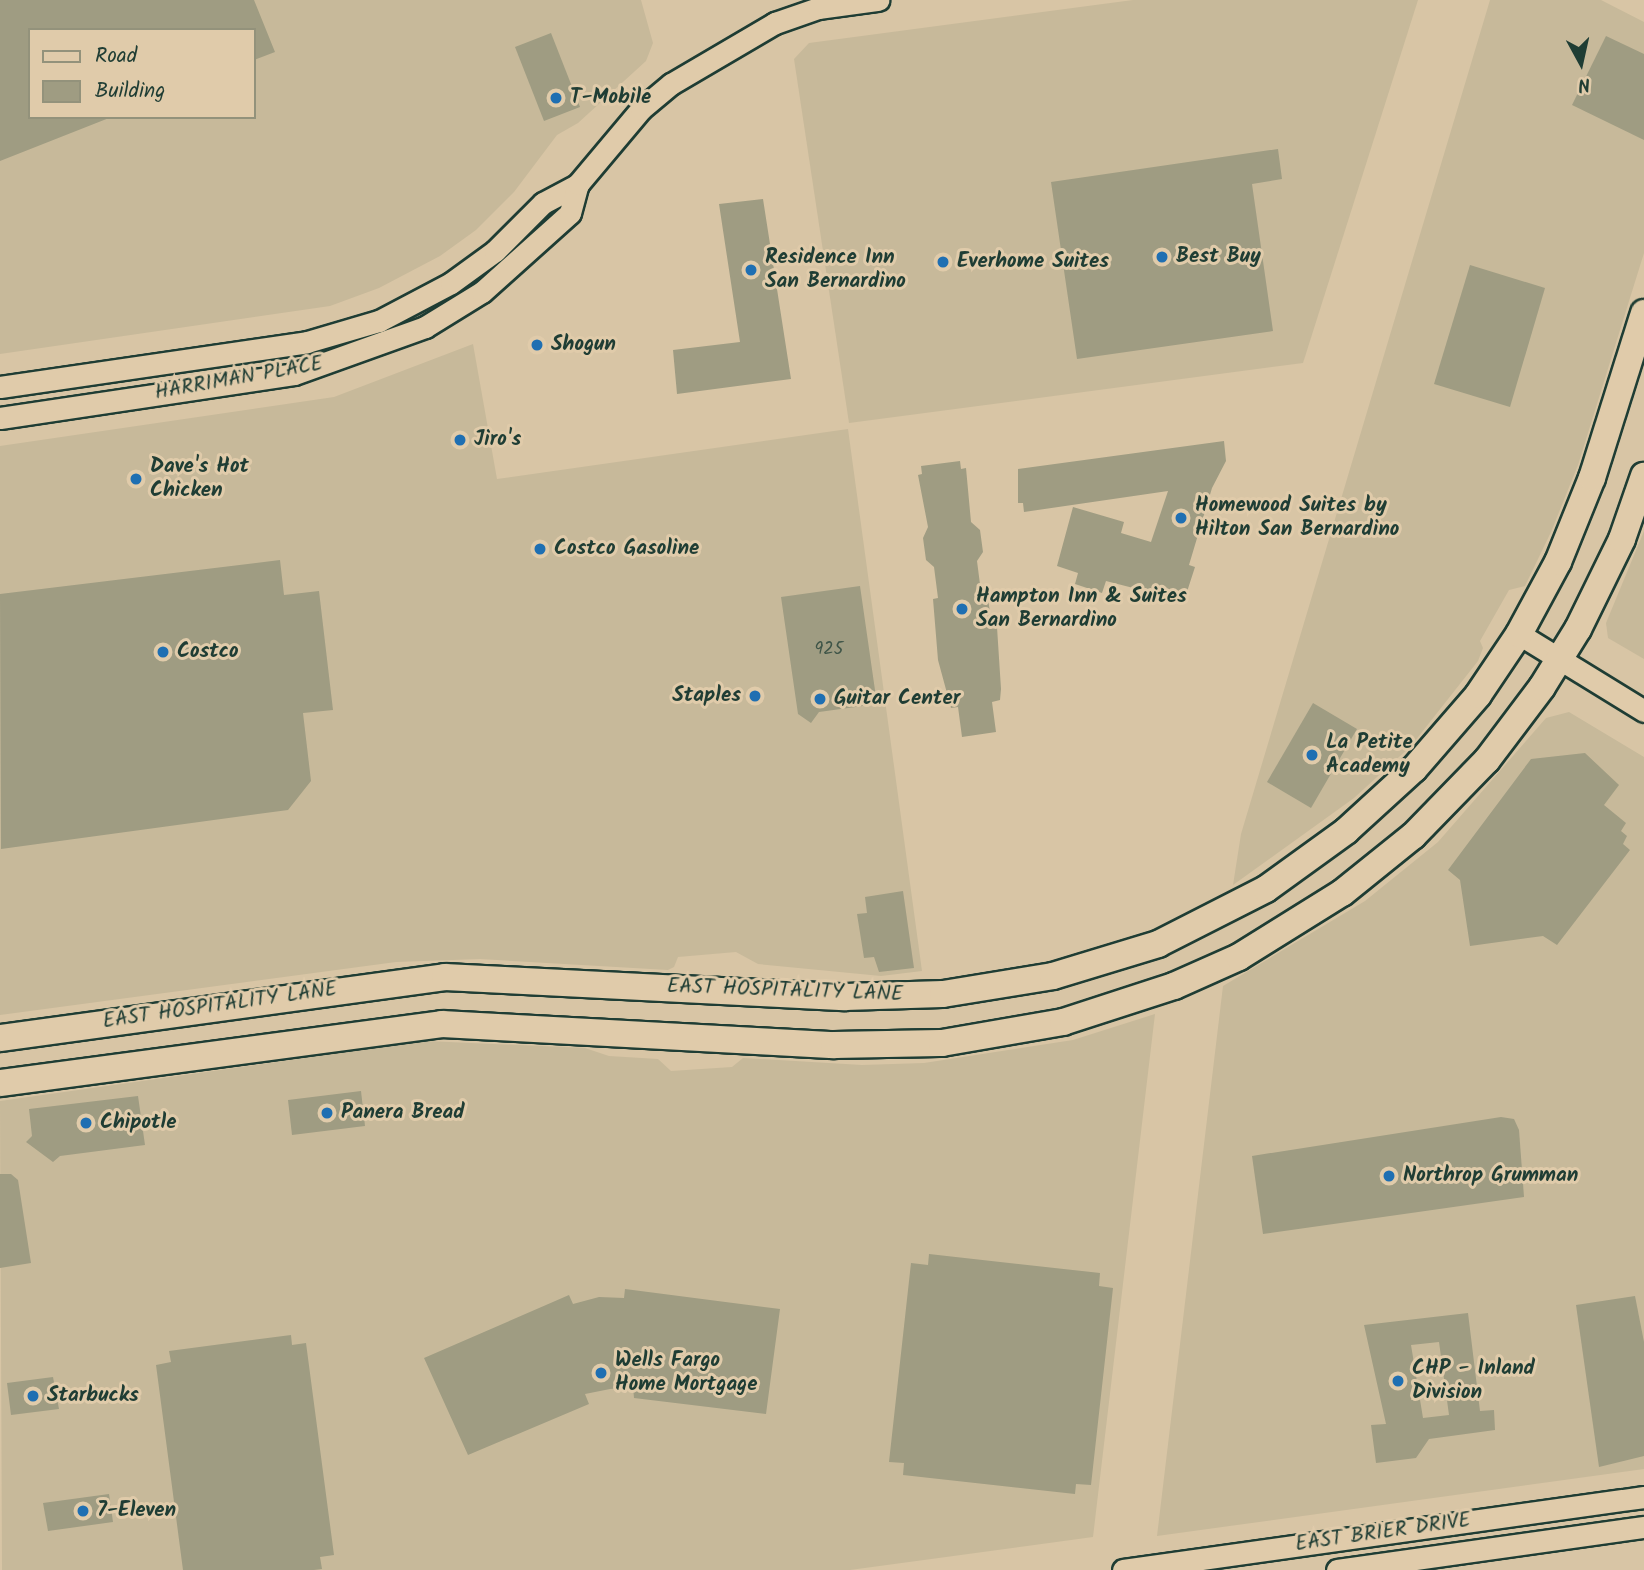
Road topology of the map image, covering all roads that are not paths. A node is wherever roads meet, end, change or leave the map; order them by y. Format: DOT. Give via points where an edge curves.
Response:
graph roads {
  1 [pos="878,0"];
  2 [pos="817,4"];
  3 [pos="578,184"];
  4 [pos="1644,313"];
  5 [pos="0,387"];
  6 [pos="0,418"];
  7 [pos="1644,476"];
  8 [pos="1520,634"];
  9 [pos="1561,659"];
  10 [pos="1644,711"];
  11 [pos="0,1038"];
  12 [pos="0,1083"];
  13 [pos="1644,1497"];
  14 [pos="1644,1527"];
  15 [pos="1123,1570"];
  16 [pos="1337,1570"];
  1 -- 2 [label="street, HARRIMAN PLACE"];
  2 -- 3 [label="street, HARRIMAN PLACE" via="775,23 671,84 641,109"];
  3 -- 5 [label="street, HARRIMAN PLACE" via="543,203 495,251 451,283 379,321 307,342"];
  3 -- 6 [label="street, HARRIMAN PLACE" via="570,213 482,292 444,317 371,349 294,374"];
  4 -- 8 [label="main road, EAST HOSPITALITY LANE" via="1578,518"];
  7 -- 9 [label="main road" via="1616,550"];
  8 -- 9 [label="street"];
  8 -- 11 [label="main road, EAST HOSPITALITY LANE" via="1478,695 1414,769 1310,859 1216,918 1158,944 1054,976 943,994 881,998 445,977"];
  9 -- 10 [label="street"];
  9 -- 12 [label="main road" via="1515,725 1457,793 1342,893 1239,957 1174,986 1063,1022 955,1041 887,1045 442,1024"];
  13 -- 15 [label="street, EAST BRIER DRIVE"];
  14 -- 16 [label="street, EAST BRIER DRIVE"];
}
